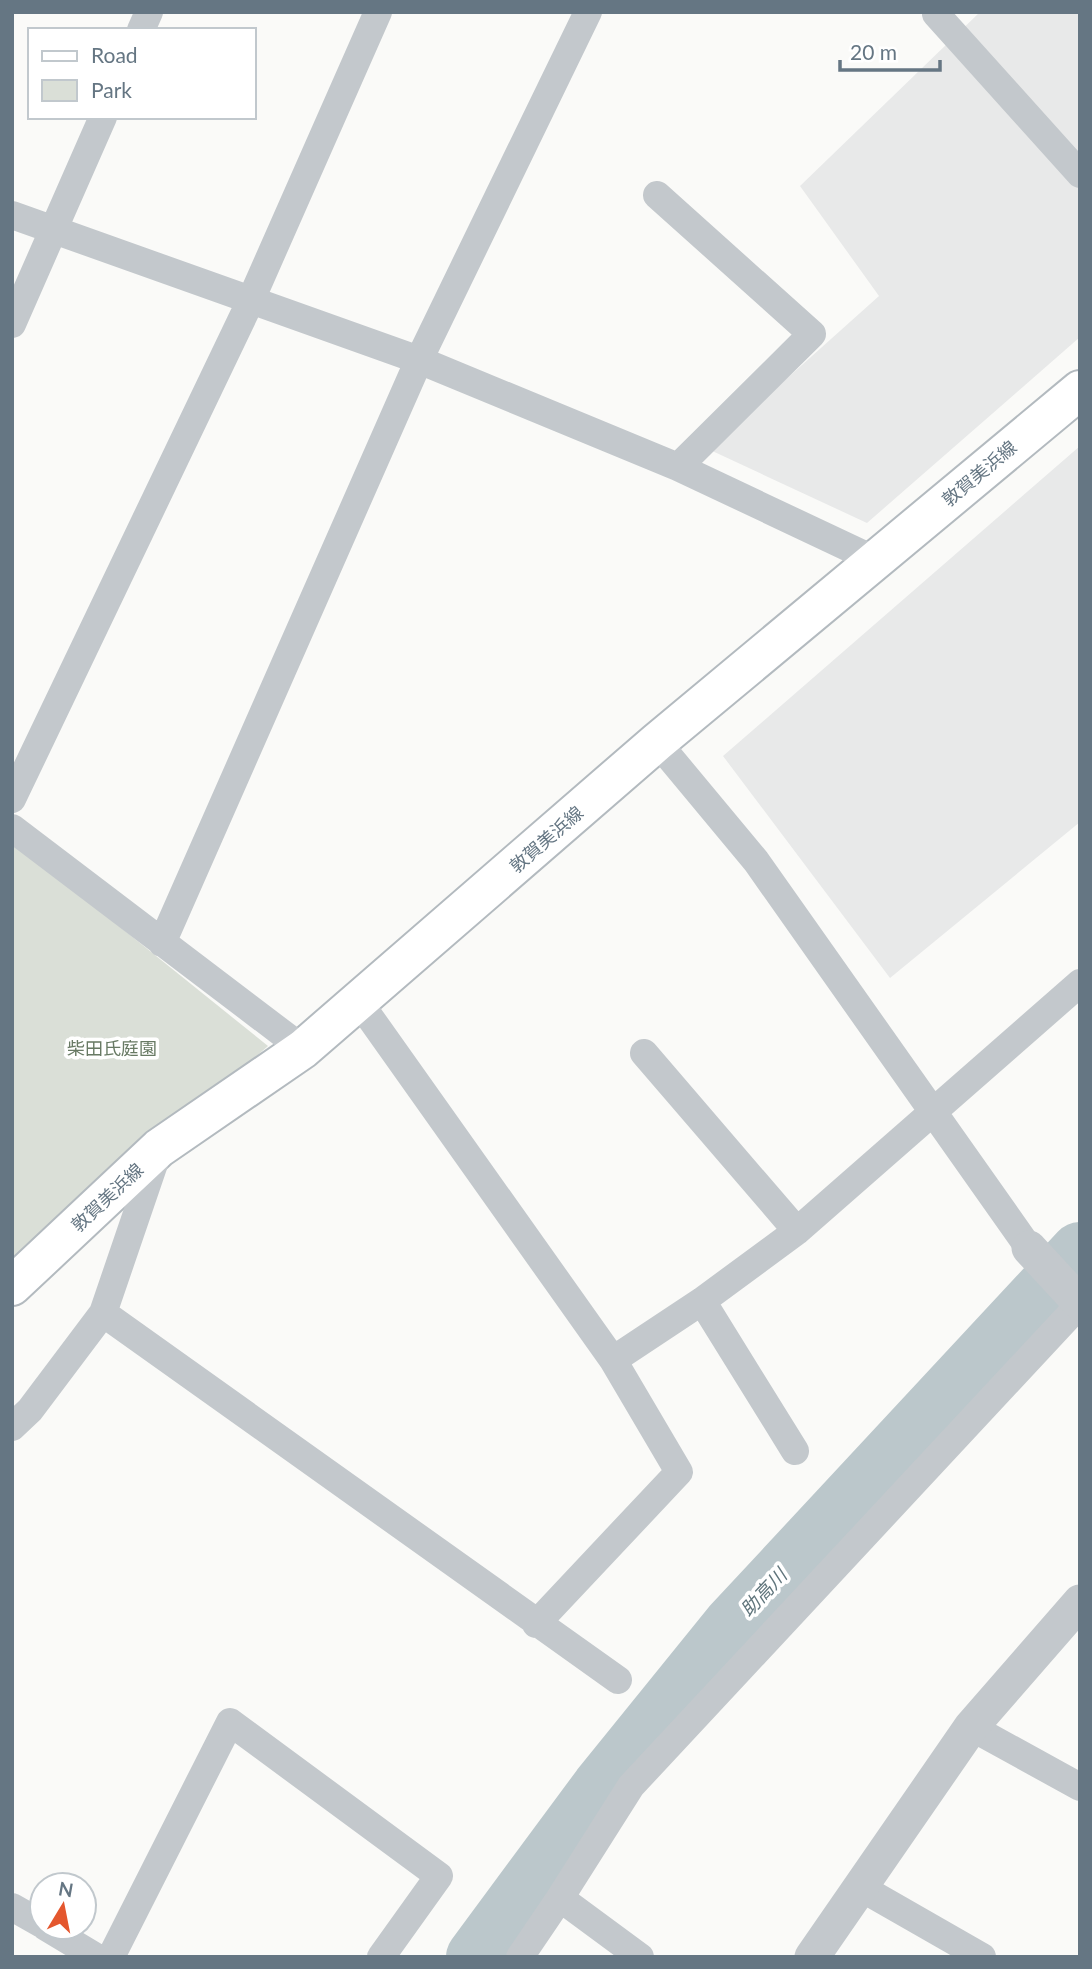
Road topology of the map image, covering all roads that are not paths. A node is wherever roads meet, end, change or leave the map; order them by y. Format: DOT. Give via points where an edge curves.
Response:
graph roads {
  1 [pos="149,12"];
  2 [pos="378,12"];
  3 [pos="587,12"];
  4 [pos="937,12"];
  5 [pos="142,28"];
  6 [pos="102,119"];
  7 [pos="1080,174"];
  8 [pos="657,195"];
  9 [pos="12,215"];
  10 [pos="53,230"];
  11 [pos="250,302"];
  12 [pos="12,324"];
  13 [pos="419,360"];
  14 [pos="1080,390"];
  15 [pos="678,467"];
  16 [pos="875,560"];
  17 [pos="657,742"];
  18 [pos="12,799"];
  19 [pos="12,828"];
  20 [pos="162,943"];
  21 [pos="1080,983"];
  22 [pos="359,1002"];
  23 [pos="303,1049"];
  24 [pos="644,1053"];
  25 [pos="932,1112"];
  26 [pos="159,1148"];
  27 [pos="797,1231"];
  28 [pos="1029,1248"];
  29 [pos="12,1286"];
  30 [pos="702,1301"];
  31 [pos="1080,1303"];
  32 [pos="103,1313"];
  33 [pos="612,1360"];
  34 [pos="12,1427"];
  35 [pos="795,1451"];
  36 [pos="1080,1602"];
  37 [pos="536,1624"];
  38 [pos="618,1680"];
  39 [pos="971,1727"];
  40 [pos="1080,1787"];
  41 [pos="858,1886"];
  42 [pos="560,1898"];
  43 [pos="12,1907"];
  44 [pos="28,1916"];
  45 [pos="70,1941"];
  46 [pos="96,1957"];
  47 [pos="111,1957"];
  48 [pos="381,1957"];
  49 [pos="520,1957"];
  50 [pos="640,1957"];
  51 [pos="812,1957"];
  52 [pos="982,1957"];
  1 -- 5 [label="street"];
  2 -- 11 [label="street"];
  3 -- 13 [label="street"];
  4 -- 7 [label="street"];
  6 -- 10 [label="street"];
  8 -- 15 [label="street" via="812,334"];
  9 -- 10 [label="street"];
  10 -- 11 [label="street"];
  10 -- 12 [label="street"];
  11 -- 13 [label="street"];
  11 -- 18 [label="street"];
  13 -- 15 [label="street"];
  13 -- 20 [label="street"];
  14 -- 16 [label="main road, 敦賀美浜線"];
  15 -- 16 [label="street"];
  16 -- 17 [label="main road, 敦賀美浜線"];
  17 -- 22 [label="main road, 敦賀美浜線"];
  17 -- 25 [label="street" via="757,861"];
  19 -- 20 [label="street"];
  20 -- 23 [label="street"];
  21 -- 25 [label="street"];
  22 -- 23 [label="main road, 敦賀美浜線"];
  22 -- 33 [label="street"];
  23 -- 26 [label="main road, 敦賀美浜線"];
  24 -- 27 [label="street"];
  25 -- 27 [label="street"];
  25 -- 28 [label="street"];
  26 -- 29 [label="main road, 敦賀美浜線"];
  26 -- 32 [label="street"];
  27 -- 30 [label="street"];
  28 -- 31 [label="street"];
  30 -- 33 [label="street"];
  30 -- 35 [label="street"];
  31 -- 42 [label="street" via="631,1786"];
  32 -- 34 [label="street"];
  32 -- 37 [label="street"];
  33 -- 37 [label="street" via="680,1472"];
  36 -- 39 [label="street"];
  37 -- 38 [label="street"];
  39 -- 40 [label="street"];
  39 -- 41 [label="street"];
  41 -- 51 [label="street"];
  41 -- 52 [label="street"];
  42 -- 49 [label="street"];
  42 -- 50 [label="street"];
  43 -- 44 [label="street"];
  45 -- 46 [label="street"];
  47 -- 48 [label="street" via="230,1722 439,1877"];
}
